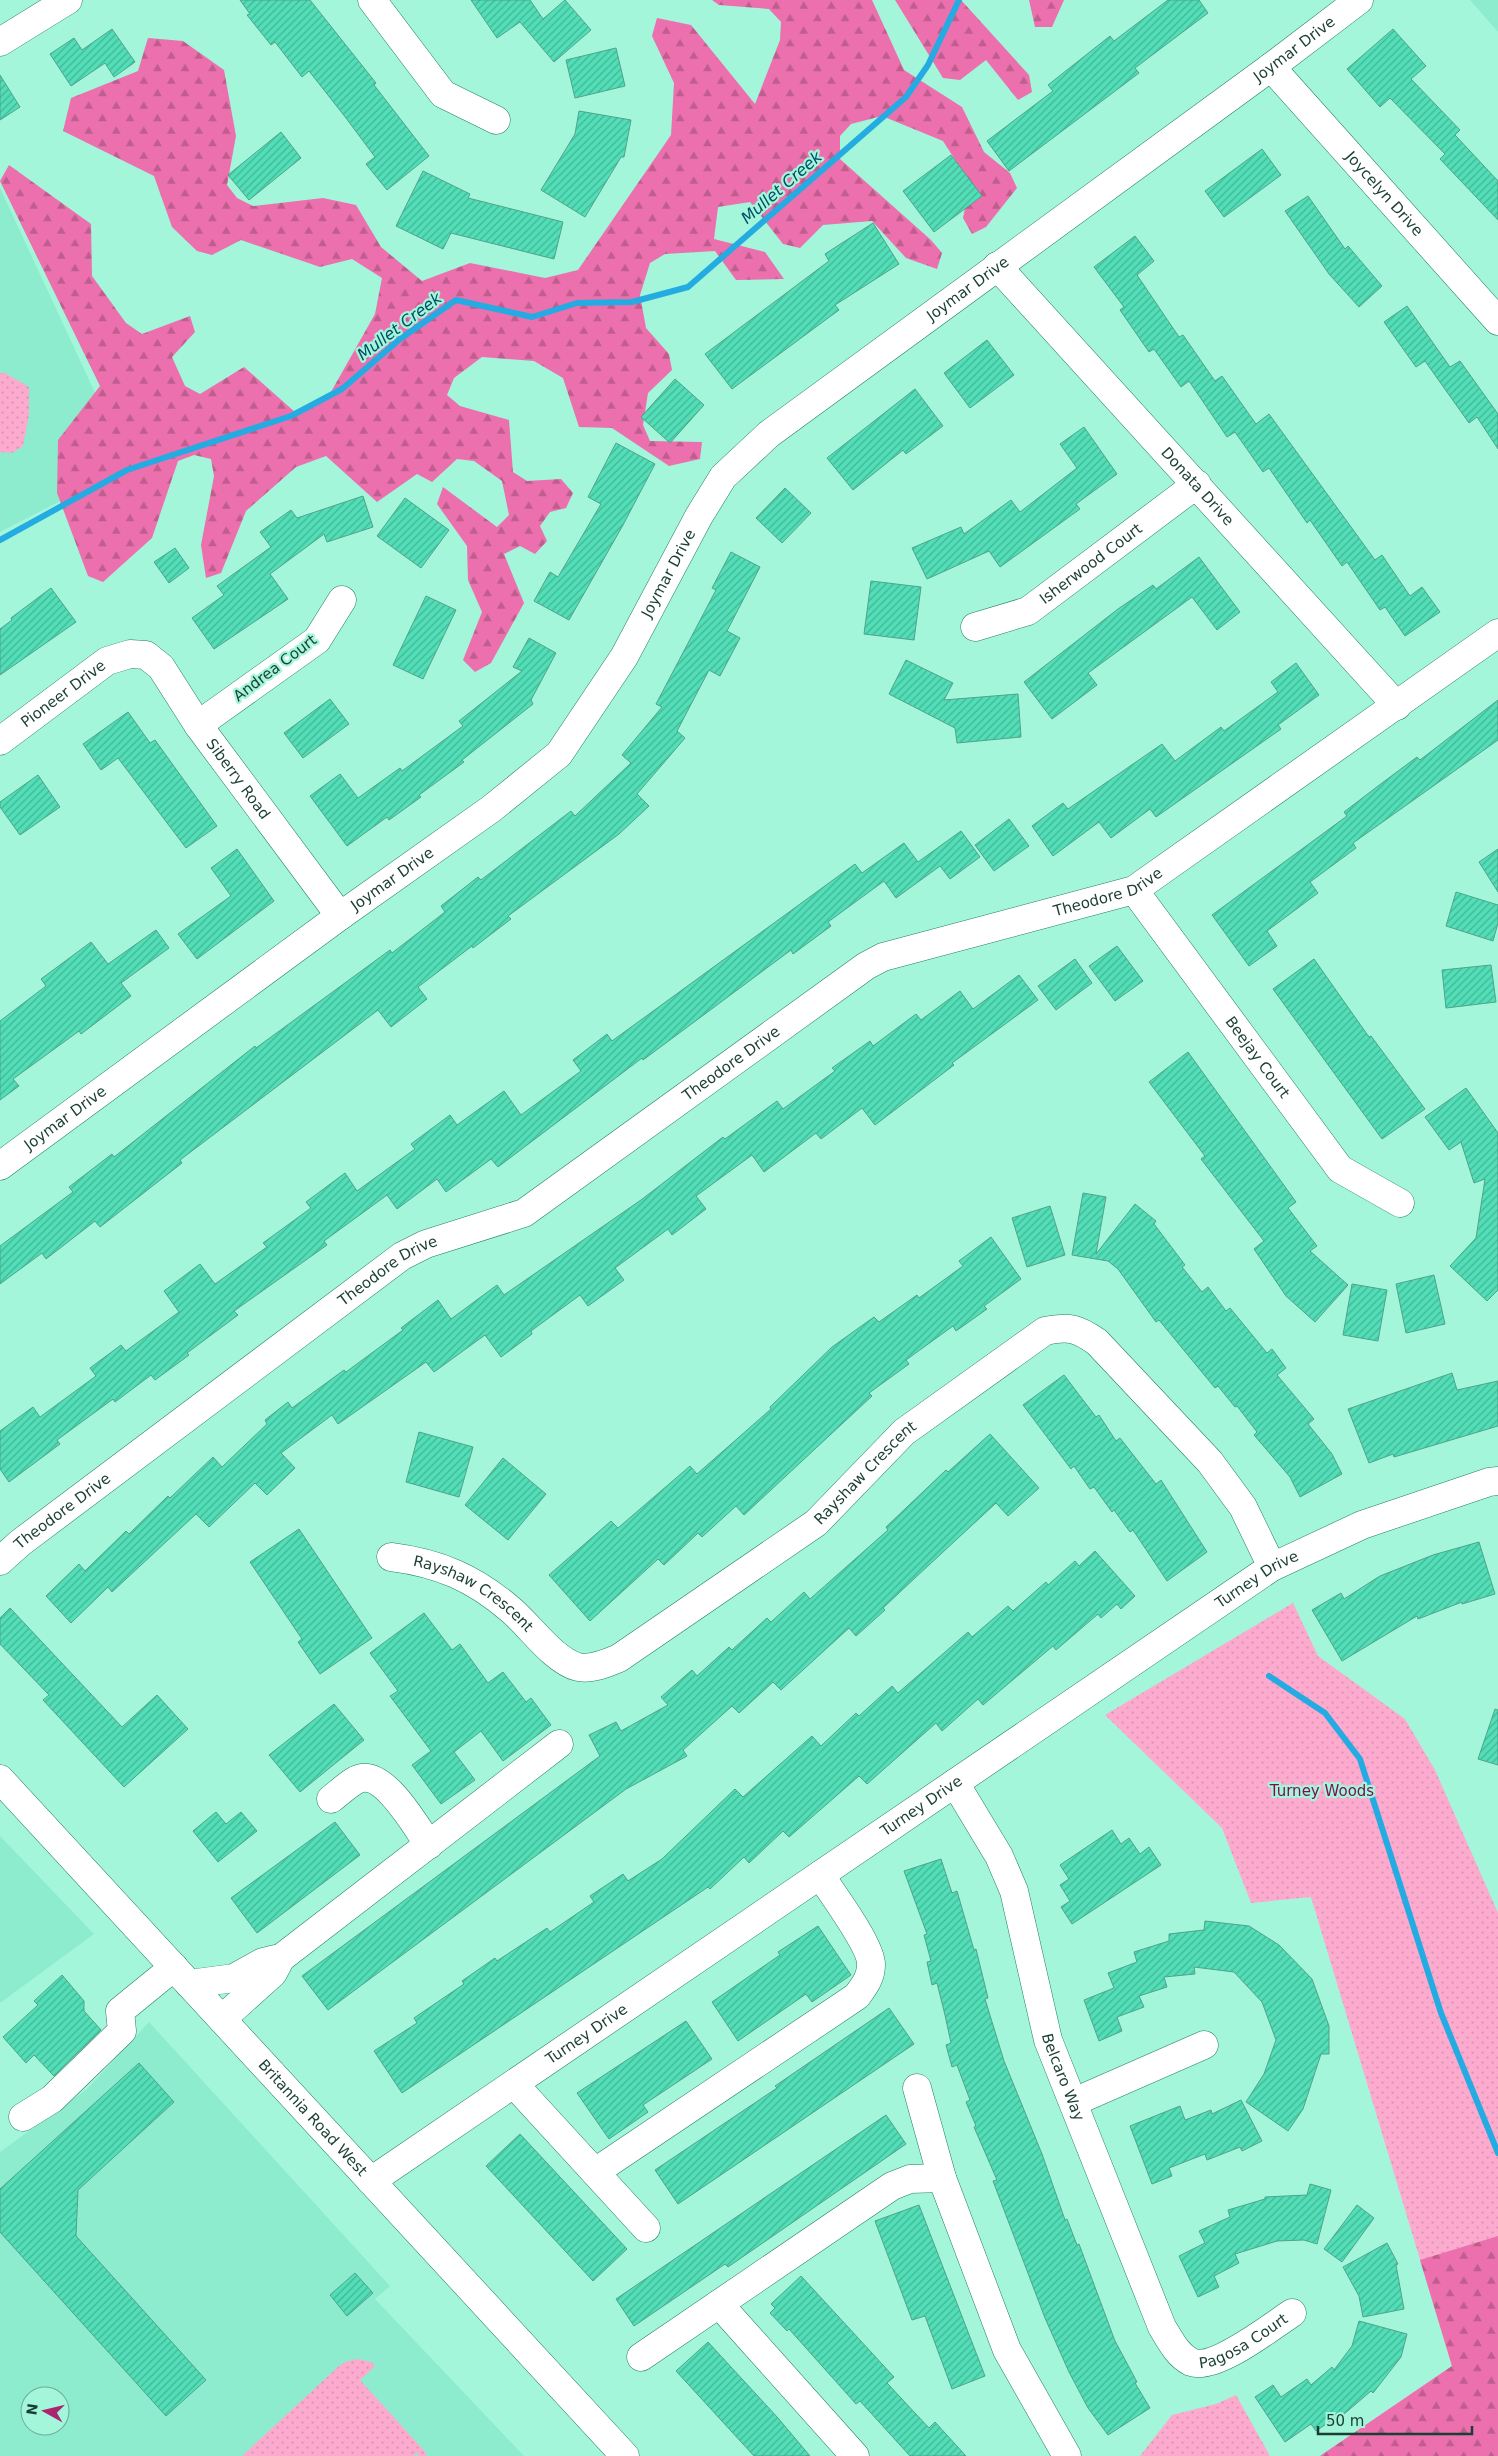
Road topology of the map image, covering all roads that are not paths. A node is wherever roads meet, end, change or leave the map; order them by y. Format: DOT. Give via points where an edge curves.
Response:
graph roads {
  1 [pos="68,0"];
  2 [pos="372,0"];
  3 [pos="1359,0"];
  4 [pos="0,42"];
  5 [pos="1271,67"];
  6 [pos="496,120"];
  7 [pos="997,266"];
  8 [pos="1498,321"];
  9 [pos="1197,484"];
  10 [pos="342,600"];
  11 [pos="975,628"];
  12 [pos="1498,633"];
  13 [pos="130,654"];
  14 [pos="1397,706"];
  15 [pos="198,725"];
  16 [pos="0,741"];
  17 [pos="1134,890"];
  18 [pos="340,916"];
  19 [pos="0,1166"];
  20 [pos="1400,1203"];
  21 [pos="1498,1481"];
  22 [pos="391,1557"];
  23 [pos="0,1560"];
  24 [pos="1272,1567"];
  25 [pos="560,1744"];
  26 [pos="0,1779"];
  27 [pos="955,1783"];
  28 [pos="331,1799"];
  29 [pos="429,1845"];
  30 [pos="820,1875"];
  31 [pos="281,1958"];
  32 [pos="182,1976"];
  33 [pos="120,2011"];
  34 [pos="222,2019"];
  35 [pos="100,2029"];
  36 [pos="1204,2046"];
  37 [pos="514,2084"];
  38 [pos="918,2088"];
  39 [pos="1074,2102"];
  40 [pos="22,2117"];
  41 [pos="595,2172"];
  42 [pos="942,2178"];
  43 [pos="371,2181"];
  44 [pos="646,2228"];
  45 [pos="718,2304"];
  46 [pos="1292,2313"];
  47 [pos="641,2357"];
  48 [pos="1192,2362"];
  49 [pos="625,2456"];
  50 [pos="856,2456"];
  51 [pos="1067,2456"];
  1 -- 4 [label="street"];
  2 -- 6 [label="street" via="443,94"];
  3 -- 5 [label="street, Joymar Drive"];
  5 -- 7 [label="street, Joymar Drive"];
  5 -- 8 [label="street, Joycelyn Drive"];
  7 -- 9 [label="street, Donata Drive"];
  7 -- 18 [label="street, Joymar Drive" via="769,434 723,477 624,657 559,754 491,809"];
  9 -- 11 [label="street, Isherwood Court" via="1028,611"];
  9 -- 14 [label="street, Donata Drive"];
  10 -- 15 [label="street, Andrea Court" via="317,640"];
  12 -- 14 [label="street, Theodore Drive"];
  13 -- 15 [label="street, Siberry Road" via="146,655 161,667"];
  13 -- 16 [label="street, Pioneer Drive" via="108,661"];
  14 -- 17 [label="street, Theodore Drive"];
  15 -- 18 [label="street, Siberry Road"];
  17 -- 20 [label="street, Beejay Court" via="1340,1169"];
  17 -- 23 [label="street, Theodore Drive" via="883,957 866,966 524,1213 426,1244 402,1256"];
  18 -- 19 [label="street, Joymar Drive"];
  21 -- 24 [label="street, Turney Drive" via="1362,1525"];
  22 -- 24 [label="street, Rayshaw Crescent" via="423,1561 458,1574 511,1609 560,1657 578,1667 599,1666 619,1658 816,1523 904,1432 1045,1331 1062,1328 1081,1330 1098,1342 1210,1462 1243,1507"];
  24 -- 27 [label="street, Turney Drive"];
  25 -- 29 [label="street"];
  26 -- 32 [label="street, Britannia Road West"];
  27 -- 30 [label="street, Turney Drive"];
  27 -- 39 [label="street, Belcaro Way" via="999,1856 1014,1891 1048,2040"];
  28 -- 29 [label="street" via="357,1779 381,1783"];
  29 -- 31 [label="street"];
  30 -- 37 [label="street, Turney Drive"];
  30 -- 41 [label="street" via="868,1948 872,1964 867,1982 857,1996"];
  31 -- 32 [label="street" via="264,1962 234,1978"];
  31 -- 34 [label="street" via="273,1973"];
  32 -- 33 [label="street"];
  32 -- 34 [label="street, Britannia Road West"];
  33 -- 35 [label="street"];
  33 -- 40 [label="street" via="122,2031 52,2099"];
  34 -- 43 [label="street, Britannia Road West"];
  36 -- 39 [label="street"];
  37 -- 41 [label="street"];
  37 -- 43 [label="street, Turney Drive"];
  38 -- 42 [label="street"];
  39 -- 48 [label="street, Belcaro Way" via="1162,2327 1176,2351"];
  41 -- 44 [label="street"];
  42 -- 45 [label="street" via="910,2179 892,2186"];
  42 -- 51 [label="street" via="1007,2350"];
  43 -- 49 [label="street, Britannia Road West"];
  45 -- 47 [label="street"];
  45 -- 50 [label="street"];
  46 -- 48 [label="street, Pagosa Court" via="1221,2359 1206,2364"];
}
